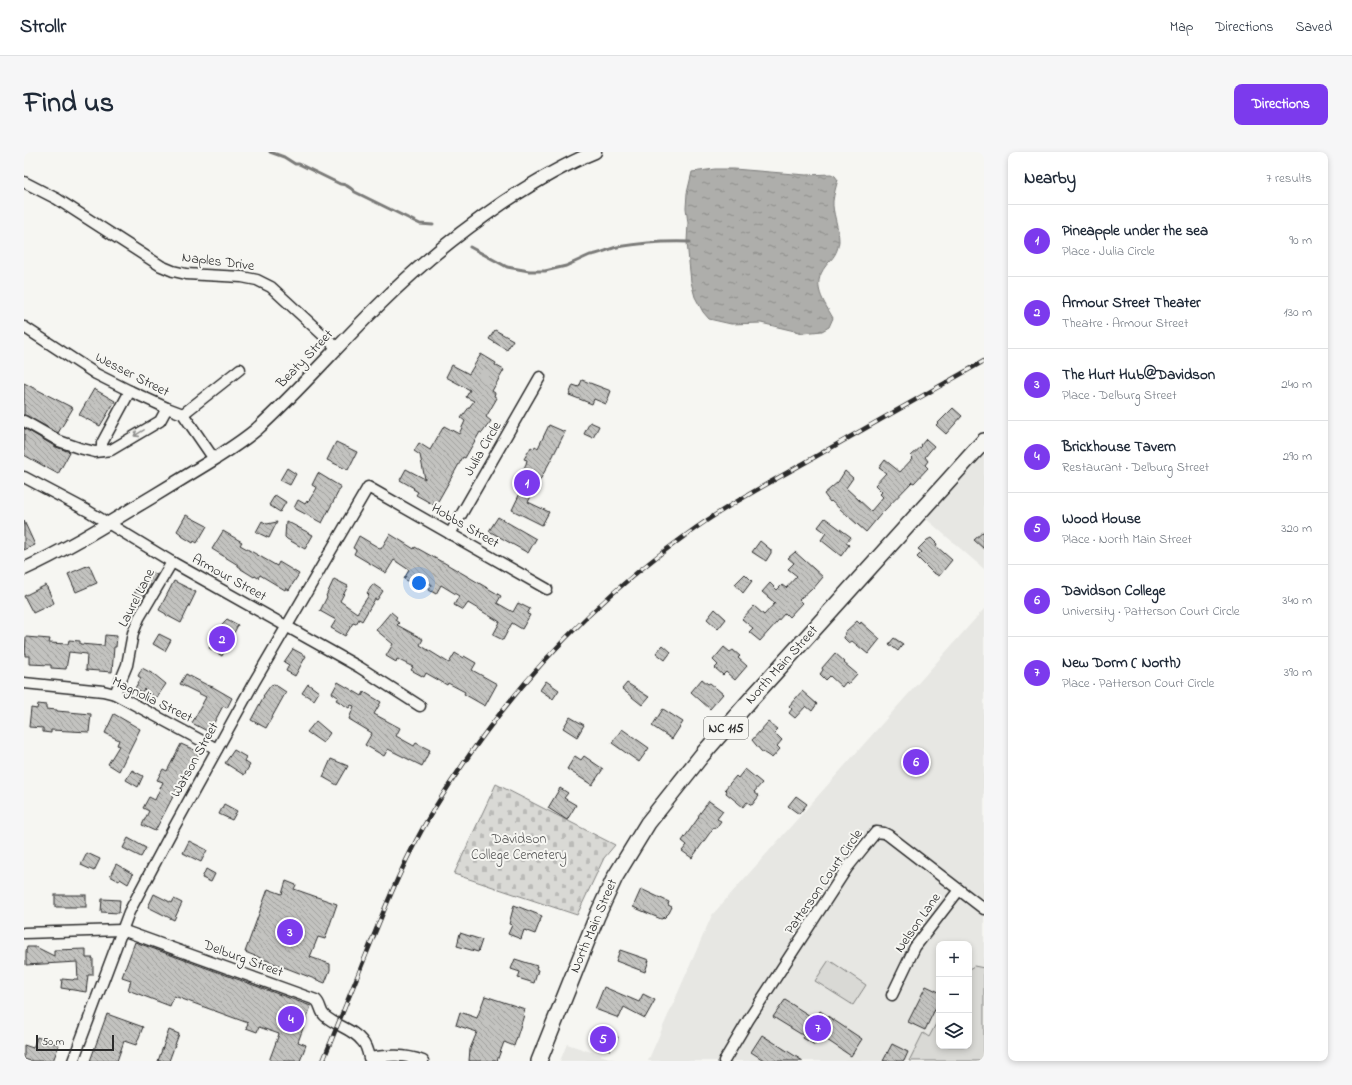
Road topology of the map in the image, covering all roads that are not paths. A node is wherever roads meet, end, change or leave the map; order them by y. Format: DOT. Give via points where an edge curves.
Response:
graph roads {
  1 [pos="595,152"];
  2 [pos="24,182"];
  3 [pos="24,327"];
  4 [pos="337,348"];
  5 [pos="240,369"];
  6 [pos="540,377"];
  7 [pos="130,391"];
  8 [pos="167,408"];
  9 [pos="183,414"];
  10 [pos="24,421"];
  11 [pos="984,441"];
  12 [pos="102,451"];
  13 [pos="214,458"];
  14 [pos="24,477"];
  15 [pos="368,487"];
  16 [pos="108,523"];
  17 [pos="450,534"];
  18 [pos="172,562"];
  19 [pos="24,569"];
  20 [pos="547,590"];
  21 [pos="287,626"];
  22 [pos="24,683"];
  23 [pos="115,694"];
  24 [pos="420,706"];
  25 [pos="217,749"];
  26 [pos="959,890"];
  27 [pos="984,910"];
  28 [pos="122,930"];
  29 [pos="24,933"];
  30 [pos="892,995"];
  31 [pos="366,1060"];
  32 [pos="72,1061"];
  33 [pos="424,1061"];
  34 [pos="539,1061"];
  35 [pos="724,1061"];
  1 -- 4 [label="street, Beaty Street" via="545,176 438,250 378,305"];
  2 -- 4 [label="street, Naples Drive" via="57,199 161,266 186,274 242,277 257,280 271,287"];
  3 -- 7 [label="street, Wesser Street" via="96,374"];
  4 -- 13 [label="street, Beaty Street" via="255,430"];
  5 -- 9 [label="street"];
  6 -- 17 [label="street, Julia Circle"];
  7 -- 8 [label="street, Wesser Street"];
  7 -- 12 [label="street" via="102,443"];
  8 -- 9 [label="street, Wesser Street"];
  8 -- 12 [label="street, one-way" via="160,421 111,450"];
  9 -- 13 [label="street"];
  10 -- 12 [label="street" via="59,441 95,452"];
  11 -- 34 [label="main road, North Main Street / NC 115" via="751,699 648,823 615,877 597,916"];
  13 -- 16 [label="street, Beaty Street"];
  14 -- 16 [label="street, Armour Street"];
  15 -- 17 [label="street, Hobbs Street"];
  15 -- 21 [label="street, Watson Street"];
  16 -- 18 [label="street, Armour Street"];
  16 -- 19 [label="street, Beaty Street" via="65,549"];
  17 -- 20 [label="street, Hobbs Street"];
  18 -- 21 [label="street, Armour Street"];
  18 -- 23 [label="street, Laurel Lane" via="139,618 133,633 127,665"];
  21 -- 24 [label="street, Armour Street"];
  21 -- 25 [label="street, Watson Street"];
  22 -- 23 [label="street, Magnolia Street"];
  23 -- 25 [label="street, Magnolia Street"];
  25 -- 28 [label="street, Watson Street" via="129,912"];
  26 -- 27 [label="street, Patterson Court Circle"];
  26 -- 30 [label="street, Nelson Lane" via="915,947"];
  26 -- 35 [label="street, Patterson Court Circle" via="888,834 876,832 847,868"];
  28 -- 29 [label="street, Delburg Street"];
  28 -- 31 [label="street, Delburg Street" via="316,1000 325,1016 363,1042"];
  28 -- 32 [label="street, Watson Street"];
  31 -- 33 [label="street, Delburg Street" via="398,1055"];
}
